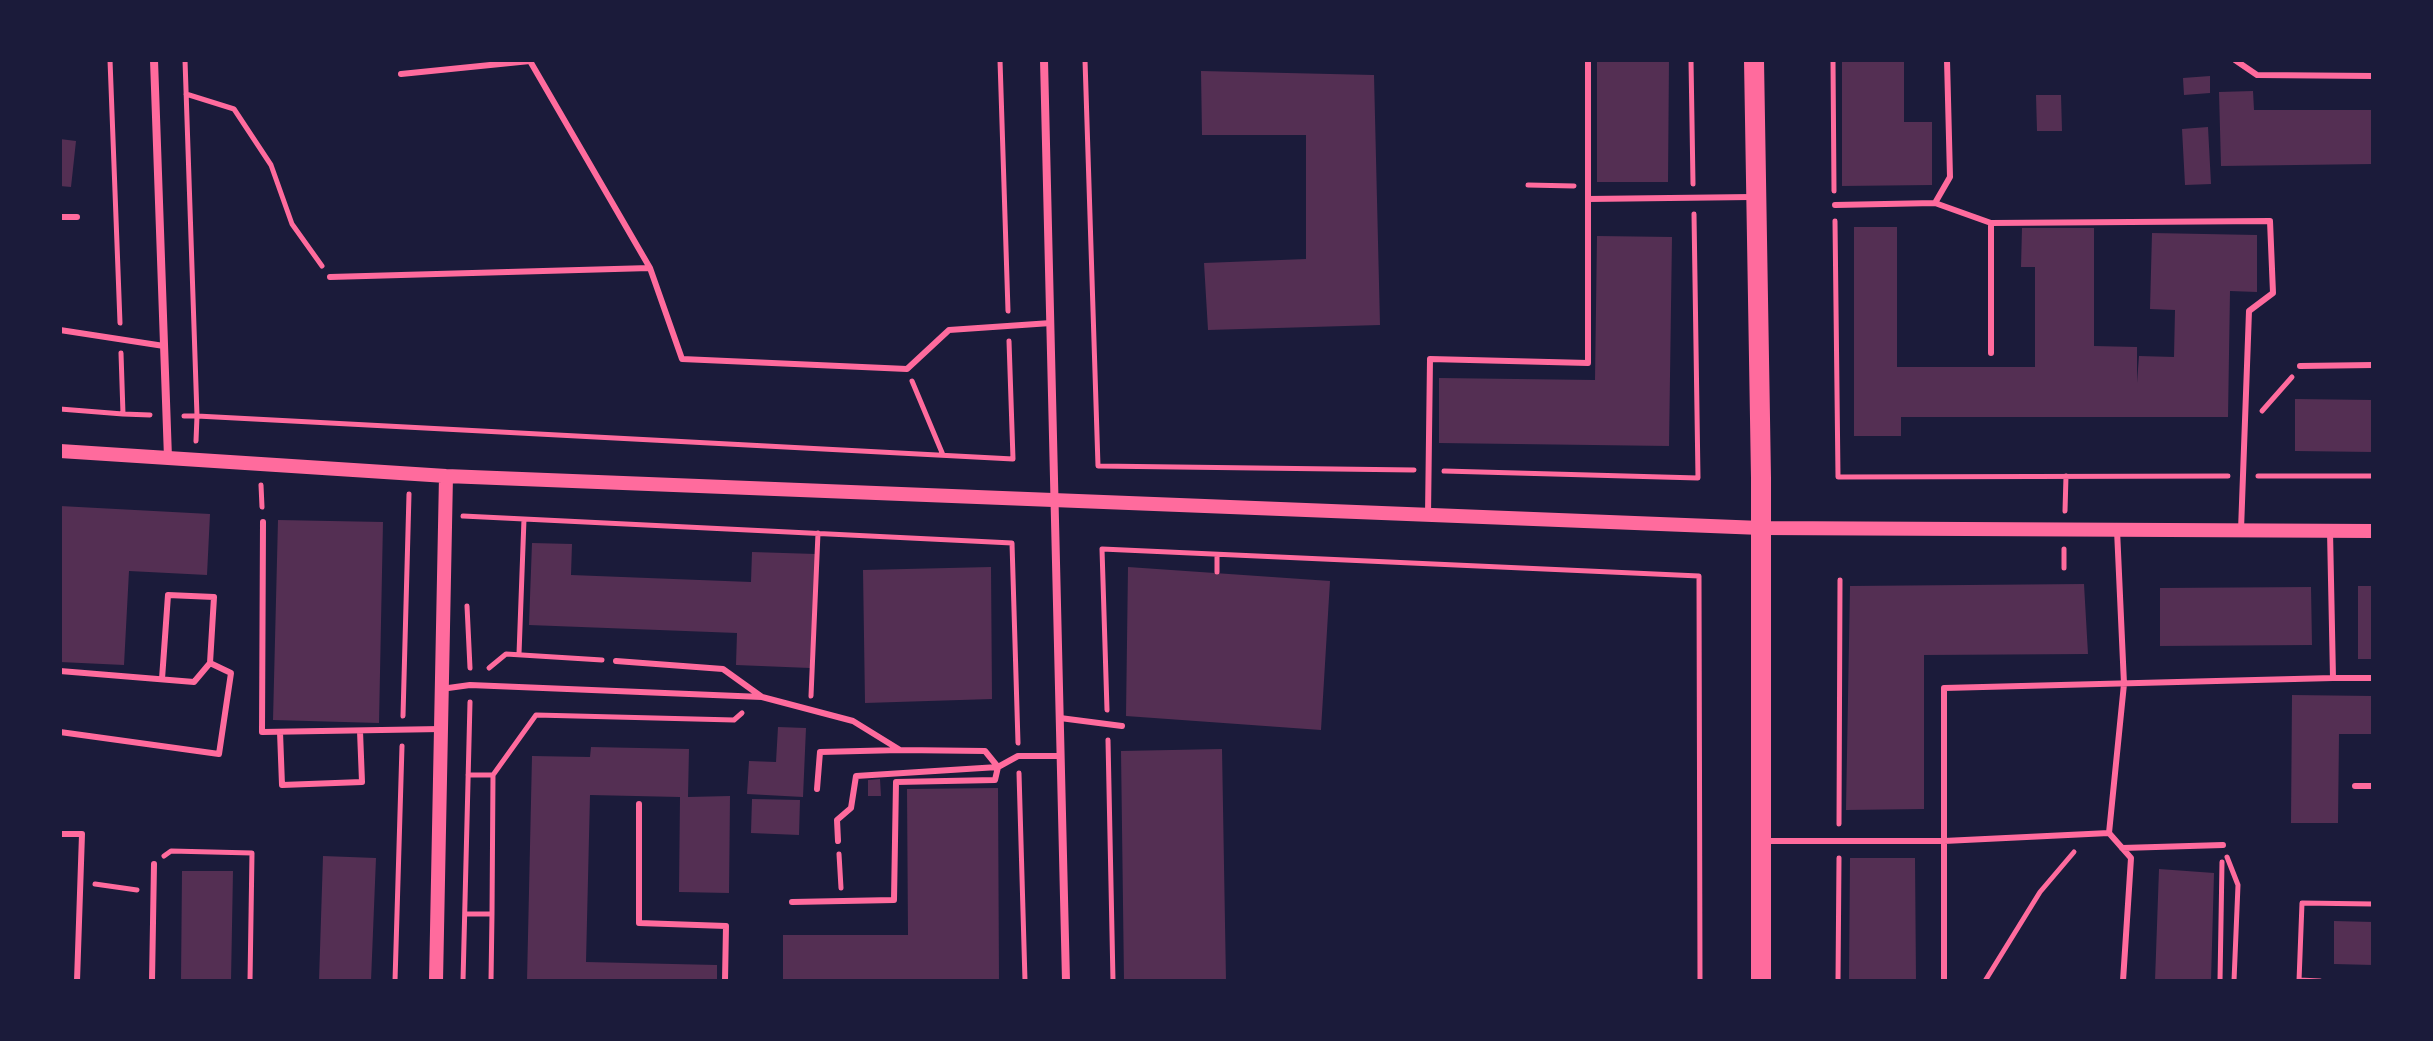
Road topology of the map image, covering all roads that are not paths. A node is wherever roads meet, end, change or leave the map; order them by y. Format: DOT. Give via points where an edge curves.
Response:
graph roads {
  1 [pos="154,60"];
  2 [pos="1044,60"];
  3 [pos="1588,60"];
  4 [pos="1754,60"];
  5 [pos="1947,60"];
  6 [pos="2235,60"];
  7 [pos="401,74"];
  8 [pos="2373,76"];
  9 [pos="1755,197"];
  10 [pos="1588,199"];
  11 [pos="1935,203"];
  12 [pos="1835,205"];
  13 [pos="60,217"];
  14 [pos="77,217"];
  15 [pos="1991,223"];
  16 [pos="650,268"];
  17 [pos="330,277"];
  18 [pos="1051,323"];
  19 [pos="60,330"];
  20 [pos="164,346"];
  21 [pos="1991,353"];
  22 [pos="2373,365"];
  23 [pos="2300,366"];
  24 [pos="60,451"];
  25 [pos="168,458"];
  26 [pos="446,476"];
  27 [pos="1055,501"];
  28 [pos="1428,515"];
  29 [pos="263,522"];
  30 [pos="1761,528"];
  31 [pos="2117,530"];
  32 [pos="2241,530"];
  33 [pos="2330,531"];
  34 [pos="2373,531"];
  35 [pos="616,661"];
  36 [pos="210,663"];
  37 [pos="60,671"];
  38 [pos="2333,678"];
  39 [pos="2373,678"];
  40 [pos="162,679"];
  41 [pos="2124,684"];
  42 [pos="441,689"];
  43 [pos="762,697"];
  44 [pos="1060,718"];
  45 [pos="1122,726"];
  46 [pos="441,729"];
  47 [pos="360,731"];
  48 [pos="60,732"];
  49 [pos="280,732"];
  50 [pos="900,750"];
  51 [pos="1061,756"];
  52 [pos="998,767"];
  53 [pos="2355,786"];
  54 [pos="2373,786"];
  55 [pos="817,789"];
  56 [pos="639,804"];
  57 [pos="2109,833"];
  58 [pos="60,834"];
  59 [pos="838,841"];
  60 [pos="1761,841"];
  61 [pos="1944,841"];
  62 [pos="2223,845"];
  63 [pos="2122,848"];
  64 [pos="154,864"];
  65 [pos="792,902"];
  66 [pos="77,981"];
  67 [pos="152,981"];
  68 [pos="436,981"];
  69 [pos="725,981"];
  70 [pos="1066,981"];
  71 [pos="1761,981"];
  72 [pos="1944,981"];
  73 [pos="2123,981"];
  1 -- 20 [label="street"];
  2 -- 18 [label="street"];
  3 -- 10 [label="lane"];
  4 -- 9 [label="main road"];
  5 -- 11 [label="lane" via="1950,177"];
  6 -- 8 [label="lane" via="2257,75"];
  7 -- 16 [label="lane" via="530,61"];
  9 -- 10 [label="lane"];
  9 -- 30 [label="main road"];
  10 -- 28 [label="lane" via="1588,363 1430,359"];
  11 -- 12 [label="lane"];
  11 -- 15 [label="lane"];
  13 -- 14 [label="lane"];
  15 -- 21 [label="lane"];
  15 -- 32 [label="lane" via="2270,221 2273,293 2249,311"];
  16 -- 17 [label="lane"];
  16 -- 18 [label="lane" via="682,359 907,369 949,330"];
  18 -- 27 [label="street"];
  19 -- 20 [label="lane"];
  20 -- 25 [label="street"];
  22 -- 23 [label="lane"];
  24 -- 25 [label="street"];
  25 -- 26 [label="street"];
  26 -- 27 [label="street"];
  26 -- 42 [label="street"];
  27 -- 28 [label="street"];
  27 -- 44 [label="street"];
  28 -- 30 [label="street"];
  29 -- 49 [label="lane" via="262,732"];
  30 -- 31 [label="street"];
  30 -- 60 [label="main road"];
  31 -- 32 [label="street"];
  31 -- 41 [label="lane"];
  32 -- 33 [label="street"];
  33 -- 34 [label="street"];
  33 -- 38 [label="lane"];
  35 -- 43 [label="lane" via="723,669"];
  36 -- 40 [label="lane" via="194,682"];
  36 -- 40 [label="lane" via="214,597 168,595"];
  36 -- 48 [label="lane" via="231,673 219,754"];
  37 -- 40 [label="lane"];
  38 -- 39 [label="lane"];
  38 -- 41 [label="lane"];
  41 -- 57 [label="lane"];
  41 -- 61 [label="lane" via="1944,688"];
  42 -- 43 [label="lane" via="470,685"];
  42 -- 46 [label="street"];
  43 -- 50 [label="lane" via="853,721"];
  44 -- 45 [label="lane"];
  44 -- 51 [label="street"];
  46 -- 47 [label="lane"];
  46 -- 68 [label="street"];
  47 -- 49 [label="lane"];
  47 -- 49 [label="lane" via="362,782 282,785"];
  50 -- 52 [label="lane" via="985,751"];
  50 -- 55 [label="lane" via="820,752"];
  51 -- 52 [label="lane" via="1018,756"];
  51 -- 70 [label="street"];
  52 -- 59 [label="lane" via="856,776 851,808 837,820"];
  52 -- 65 [label="lane" via="995,780 896,782 894,900"];
  53 -- 54 [label="lane"];
  56 -- 69 [label="lane" via="639,923 726,926"];
  57 -- 61 [label="lane"];
  57 -- 63 [label="lane"];
  58 -- 66 [label="lane" via="82,834"];
  60 -- 61 [label="lane"];
  60 -- 71 [label="main road"];
  61 -- 72 [label="lane"];
  62 -- 63 [label="lane"];
  63 -- 73 [label="lane" via="2131,858"];
  64 -- 67 [label="lane"];
}
